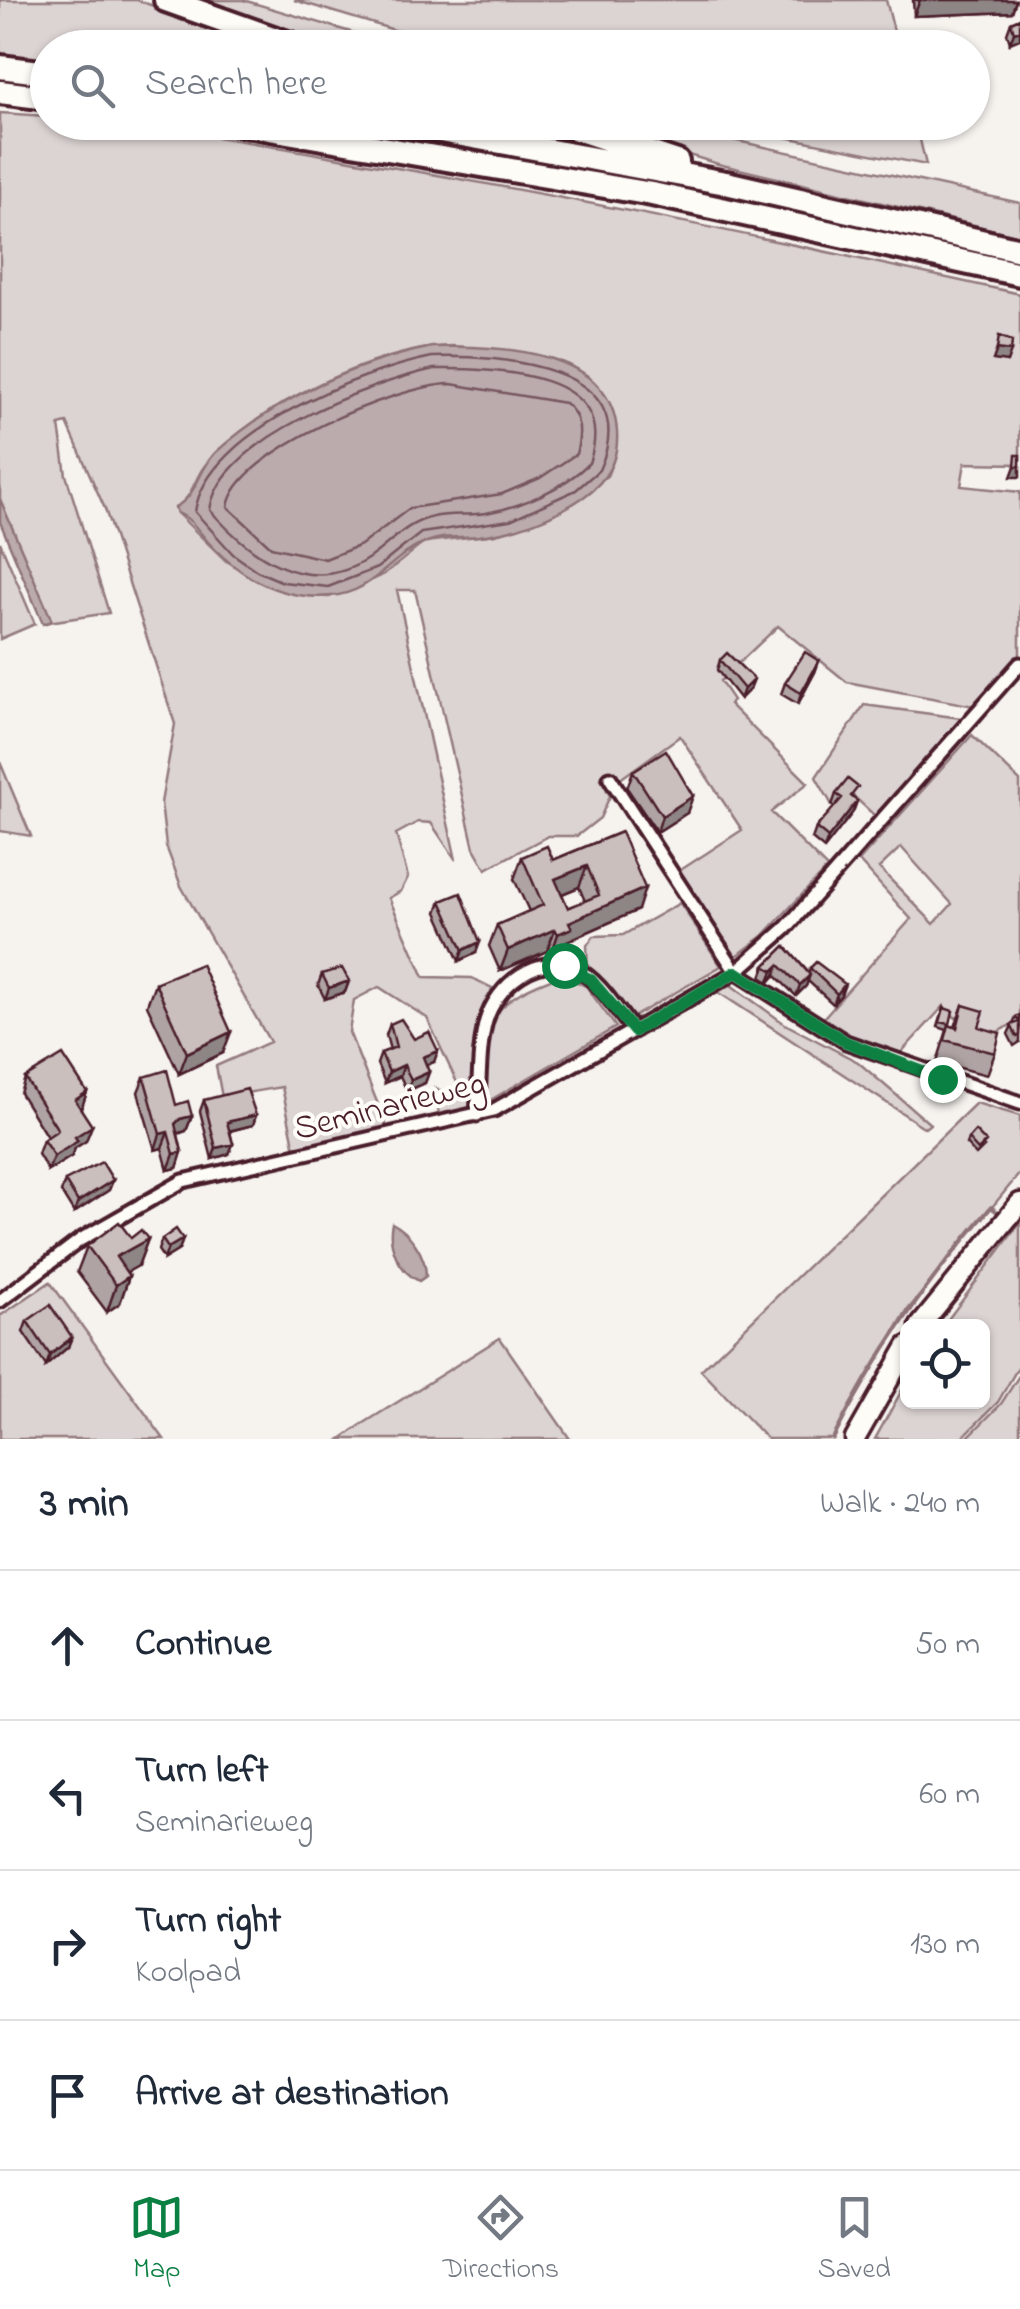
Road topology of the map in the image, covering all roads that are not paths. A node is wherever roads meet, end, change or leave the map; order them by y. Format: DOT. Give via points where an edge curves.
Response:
graph roads {
  1 [pos="166,0"];
  2 [pos="250,30"];
  3 [pos="0,67"];
  4 [pos="30,70"];
  5 [pos="0,92"];
  6 [pos="30,98"];
  7 [pos="30,102"];
  8 [pos="0,105"];
  9 [pos="336,140"];
  10 [pos="492,140"];
  11 [pos="607,140"];
  12 [pos="726,182"];
  13 [pos="1020,250"];
  14 [pos="1020,274"];
  15 [pos="1020,664"];
  16 [pos="610,778"];
  17 [pos="736,972"];
  18 [pos="634,1031"];
  19 [pos="1020,1102"];
  20 [pos="477,1114"];
  21 [pos="1020,1203"];
  22 [pos="0,1301"];
  23 [pos="926,1319"];
  24 [pos="900,1360"];
  25 [pos="855,1439"];
  1 -- 2 [label="highway"];
  3 -- 4 [label="highway"];
  5 -- 6 [label="highway"];
  7 -- 8 [label="highway"];
  9 -- 14 [label="highway" via="634,190"];
  10 -- 12 [label="highway"];
  11 -- 12 [label="highway"];
  12 -- 13 [label="highway"];
  15 -- 17 [label="street, Seminarieweg" via="786,928"];
  16 -- 17 [label="street"];
  17 -- 18 [label="street, Seminarieweg"];
  17 -- 19 [label="street" via="846,1042"];
  18 -- 20 [label="street, Seminarieweg"];
  18 -- 20 [label="street" via="578,969 530,968 497,998 486,1022"];
  20 -- 22 [label="street, Seminarieweg" via="183,1181 80,1240"];
  21 -- 23 [label="street"];
  24 -- 25 [label="street"];
}
